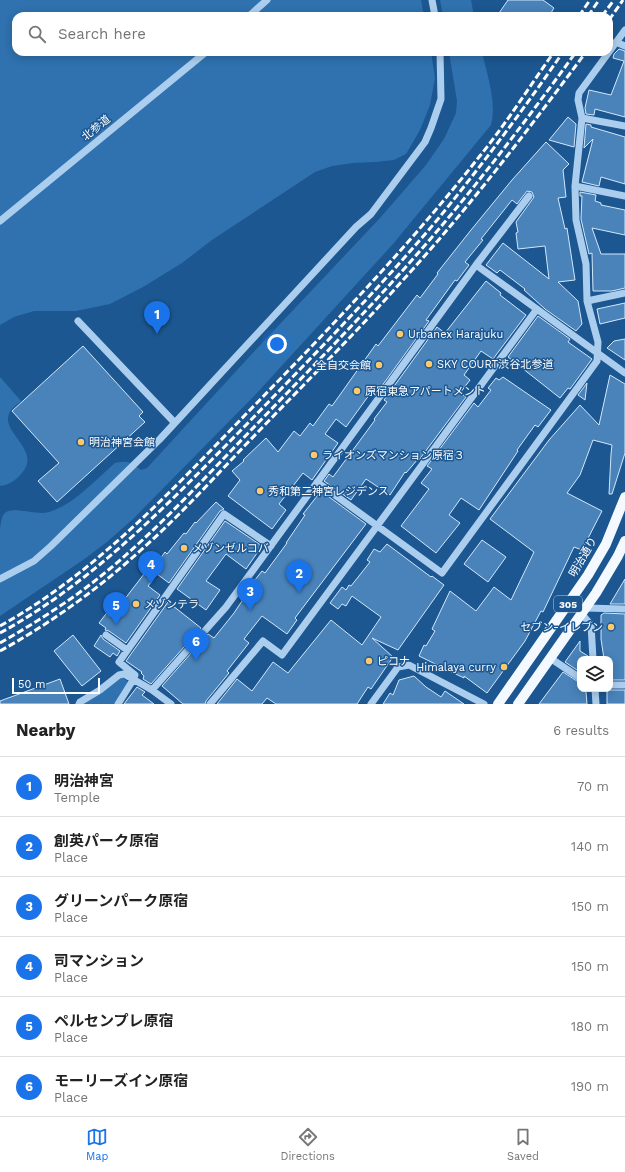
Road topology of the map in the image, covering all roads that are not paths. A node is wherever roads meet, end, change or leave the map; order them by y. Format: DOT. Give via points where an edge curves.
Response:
graph roads {
  1 [pos="267,0"];
  2 [pos="432,0"];
  3 [pos="253,12"];
  4 [pos="434,12"];
  5 [pos="625,30"];
  6 [pos="616,42"];
  7 [pos="613,46"];
  8 [pos="625,46"];
  9 [pos="201,56"];
  10 [pos="440,56"];
  11 [pos="606,56"];
  12 [pos="582,118"];
  13 [pos="625,126"];
  14 [pos="575,186"];
  15 [pos="529,196"];
  16 [pos="625,196"];
  17 [pos="0,221"];
  18 [pos="476,265"];
  19 [pos="625,293"];
  20 [pos="587,300"];
  21 [pos="537,309"];
  22 [pos="78,320"];
  23 [pos="598,353"];
  24 [pos="625,373"];
  25 [pos="174,422"];
  26 [pos="317,482"];
  27 [pos="625,497"];
  28 [pos="377,525"];
  29 [pos="625,541"];
  30 [pos="272,546"];
  31 [pos="0,579"];
  32 [pos="625,609"];
  33 [pos="583,610"];
  34 [pos="106,635"];
  35 [pos="127,650"];
  36 [pos="593,656"];
  37 [pos="550,658"];
  38 [pos="577,676"];
  39 [pos="134,680"];
  40 [pos="613,685"];
  41 [pos="625,685"];
  42 [pos="152,690"];
  43 [pos="595,692"];
  44 [pos="79,704"];
  45 [pos="118,704"];
  46 [pos="171,704"];
  47 [pos="210,704"];
  48 [pos="371,704"];
  49 [pos="484,704"];
  50 [pos="498,704"];
  51 [pos="518,704"];
  52 [pos="596,704"];
  1 -- 3 [label="street"];
  2 -- 4 [label="street"];
  5 -- 6 [label="street"];
  6 -- 7 [label="street"];
  6 -- 8 [label="street"];
  9 -- 17 [label="street, 北参道"];
  10 -- 25 [label="street" via="441,99 425,142 416,155 371,214"];
  11 -- 12 [label="street" via="579,93"];
  12 -- 13 [label="street"];
  12 -- 14 [label="street"];
  14 -- 16 [label="street"];
  14 -- 20 [label="street" via="576,220 586,264"];
  15 -- 18 [label="street"];
  18 -- 21 [label="street"];
  18 -- 26 [label="street"];
  19 -- 20 [label="street"];
  20 -- 23 [label="street" via="598,342"];
  21 -- 23 [label="street"];
  21 -- 28 [label="street"];
  22 -- 25 [label="street"];
  23 -- 24 [label="street"];
  23 -- 28 [label="street" via="597,361 442,573"];
  25 -- 31 [label="street" via="160,439 51,546 34,561"];
  26 -- 28 [label="street"];
  26 -- 30 [label="street"];
  27 -- 50 [label="main road, 明治通り / 305" via="606,544 588,575"];
  28 -- 47 [label="street" via="282,655 264,642"];
  29 -- 33 [label="main road, 305"];
  30 -- 35 [label="street" via="224,514"];
  30 -- 42 [label="street" via="226,607"];
  32 -- 33 [label="street"];
  33 -- 36 [label="street" via="591,625"];
  33 -- 37 [label="main road, 305"];
  34 -- 35 [label="street"];
  35 -- 39 [label="street" via="119,662 135,675"];
  37 -- 38 [label="street"];
  37 -- 51 [label="main road, 305"];
  39 -- 42 [label="street"];
  39 -- 44 [label="street" via="124,674 119,675"];
  39 -- 45 [label="street"];
  40 -- 41 [label="street"];
  42 -- 46 [label="street"];
  43 -- 52 [label="street"];
  48 -- 49 [label="street" via="398,667 409,665"];
}
